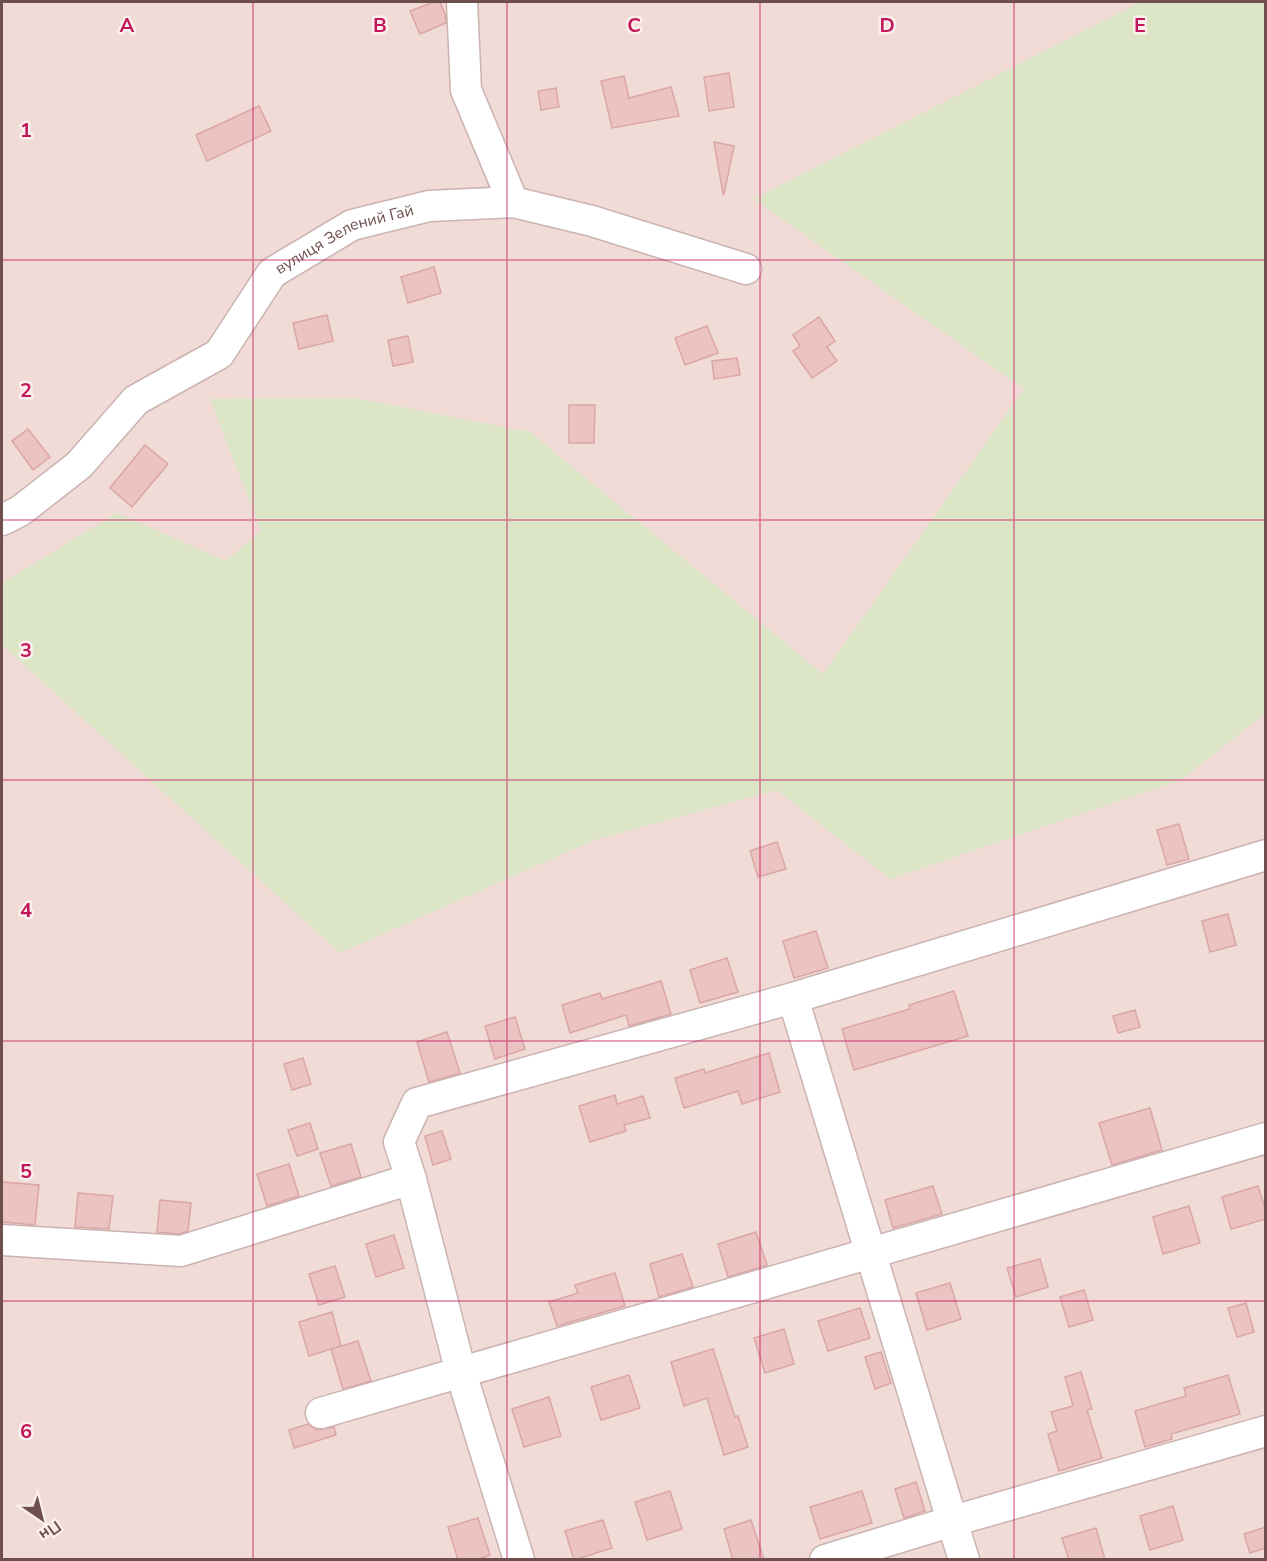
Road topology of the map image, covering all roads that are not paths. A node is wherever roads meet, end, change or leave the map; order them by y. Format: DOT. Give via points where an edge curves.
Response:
graph roads {
  1 [pos="462,2"];
  2 [pos="513,202"];
  3 [pos="746,269"];
  4 [pos="2,520"];
  5 [pos="1266,855"];
  6 [pos="793,998"];
  7 [pos="1266,1138"];
  8 [pos="411,1179"];
  9 [pos="2,1240"];
  10 [pos="871,1253"];
  11 [pos="461,1372"];
  12 [pos="321,1413"];
  13 [pos="1266,1431"];
  14 [pos="952,1521"];
  15 [pos="519,1560"];
  16 [pos="825,1560"];
  17 [pos="964,1560"];
  1 -- 2 [label="street" via="466,90"];
  2 -- 3 [label="street, вулиця Зелений Гай" via="592,221"];
  2 -- 4 [label="street, вулиця Зелений Гай" via="429,206 352,225 272,273 219,354 136,400 79,465 20,511"];
  5 -- 6 [label="street"];
  6 -- 8 [label="street" via="417,1103 399,1142"];
  6 -- 10 [label="street"];
  7 -- 10 [label="street"];
  8 -- 9 [label="street" via="181,1251"];
  8 -- 11 [label="street"];
  10 -- 11 [label="street"];
  10 -- 14 [label="street"];
  11 -- 12 [label="street"];
  11 -- 15 [label="street"];
  13 -- 14 [label="street"];
  14 -- 16 [label="street"];
  14 -- 17 [label="street"];
}
